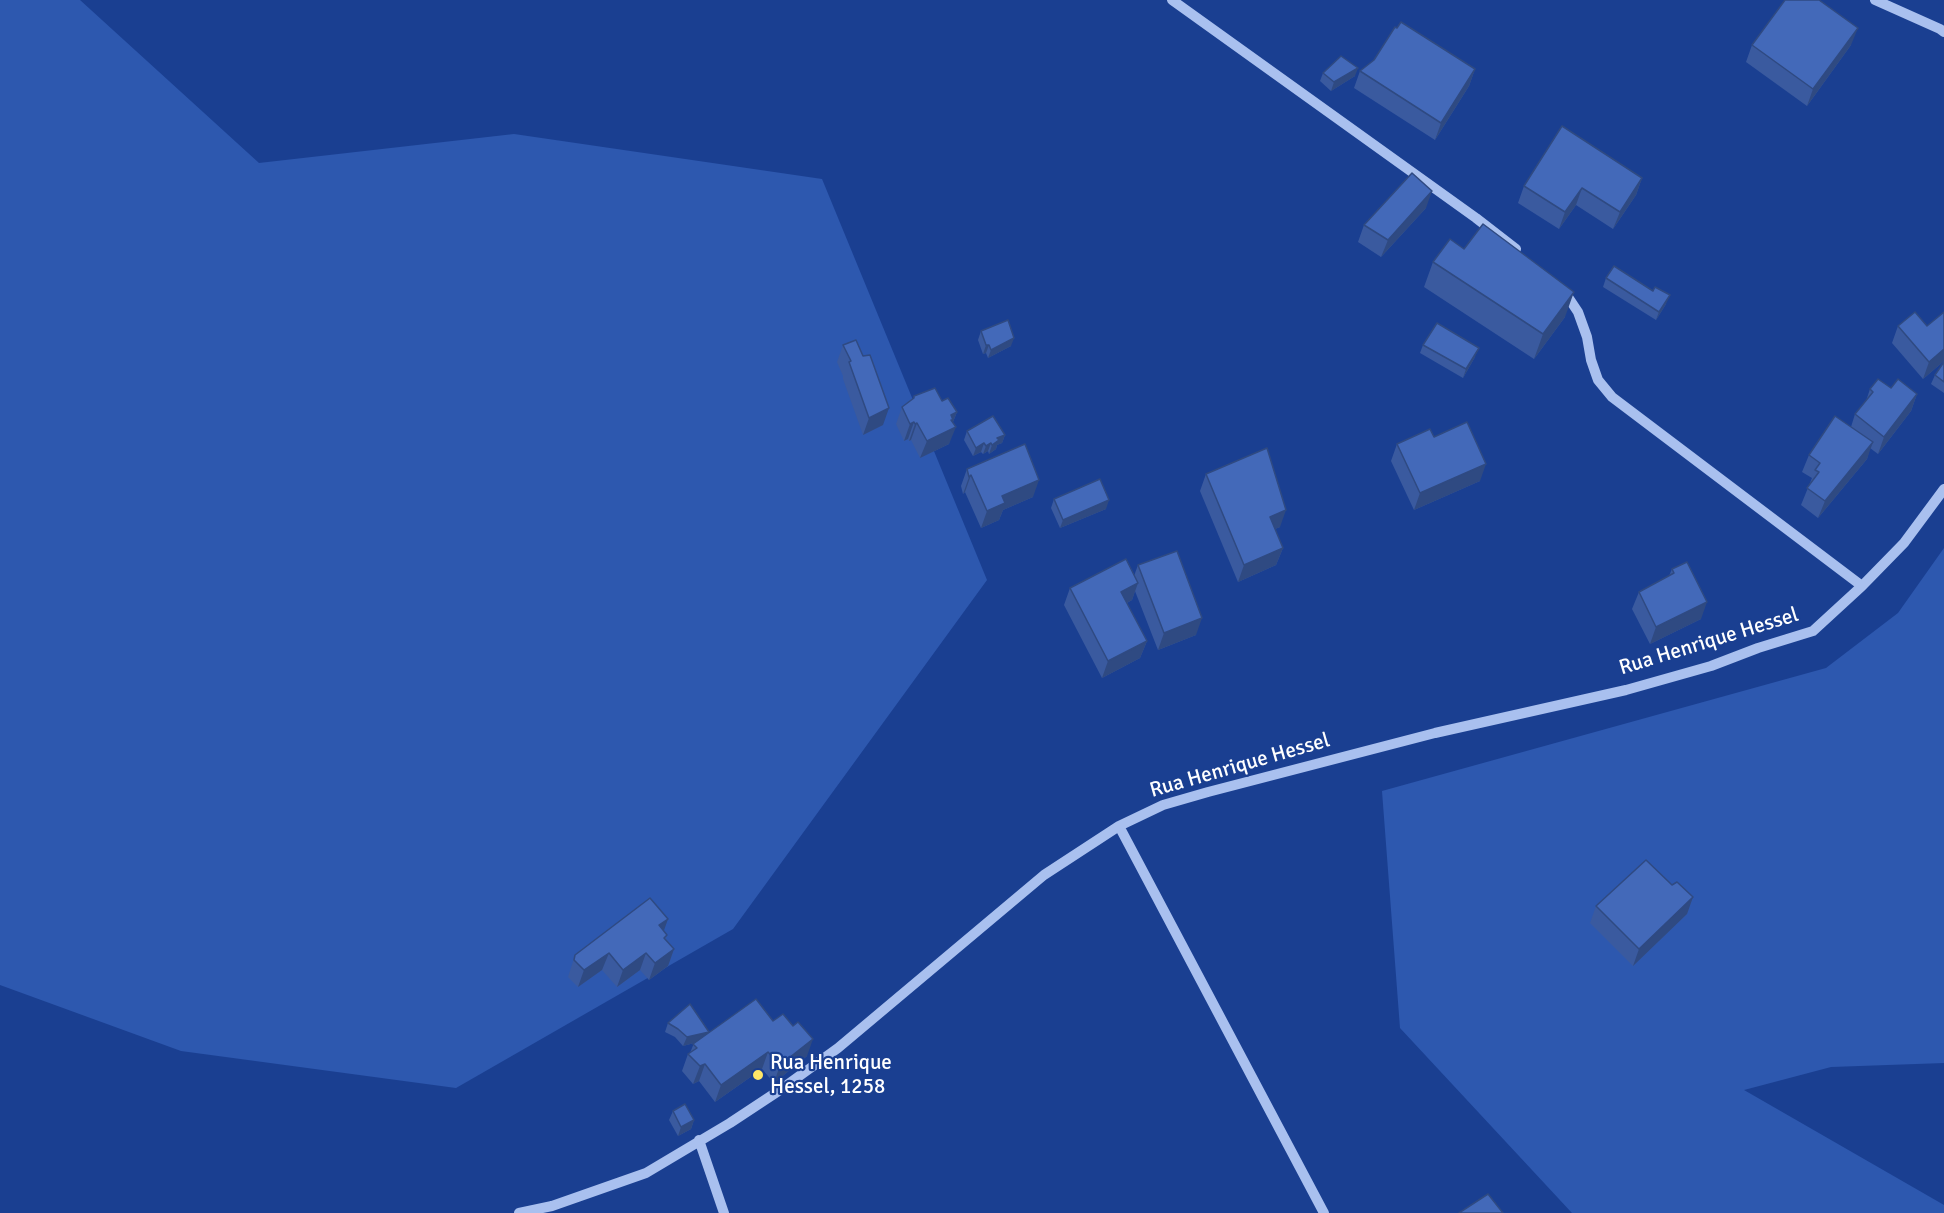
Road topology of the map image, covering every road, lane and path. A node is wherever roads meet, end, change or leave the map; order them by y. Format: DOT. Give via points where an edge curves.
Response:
graph roads {
  1 [pos="1172,0"];
  2 [pos="1875,0"];
  3 [pos="1944,32"];
  4 [pos="1528,259"];
  5 [pos="1559,286"];
  6 [pos="1944,489"];
  7 [pos="1862,586"];
  8 [pos="1119,826"];
  9 [pos="699,1140"];
  10 [pos="519,1213"];
  11 [pos="724,1213"];
  12 [pos="1324,1213"];
  1 -- 4 [label="street"];
  2 -- 3 [label="street"];
  5 -- 7 [label="street" via="1578,312 1598,380 1612,397"];
  6 -- 7 [label="street, Rua Henrique Hessel" via="1904,543"];
  7 -- 8 [label="street, Rua Henrique Hessel" via="1813,631 1712,666 1208,792"];
  8 -- 9 [label="street, Rua Henrique Hessel" via="1044,875 838,1048 780,1090"];
  8 -- 12 [label="street"];
  9 -- 10 [label="street, Rua Henrique Hessel" via="646,1173 552,1206"];
  9 -- 11 [label="street"];
}
